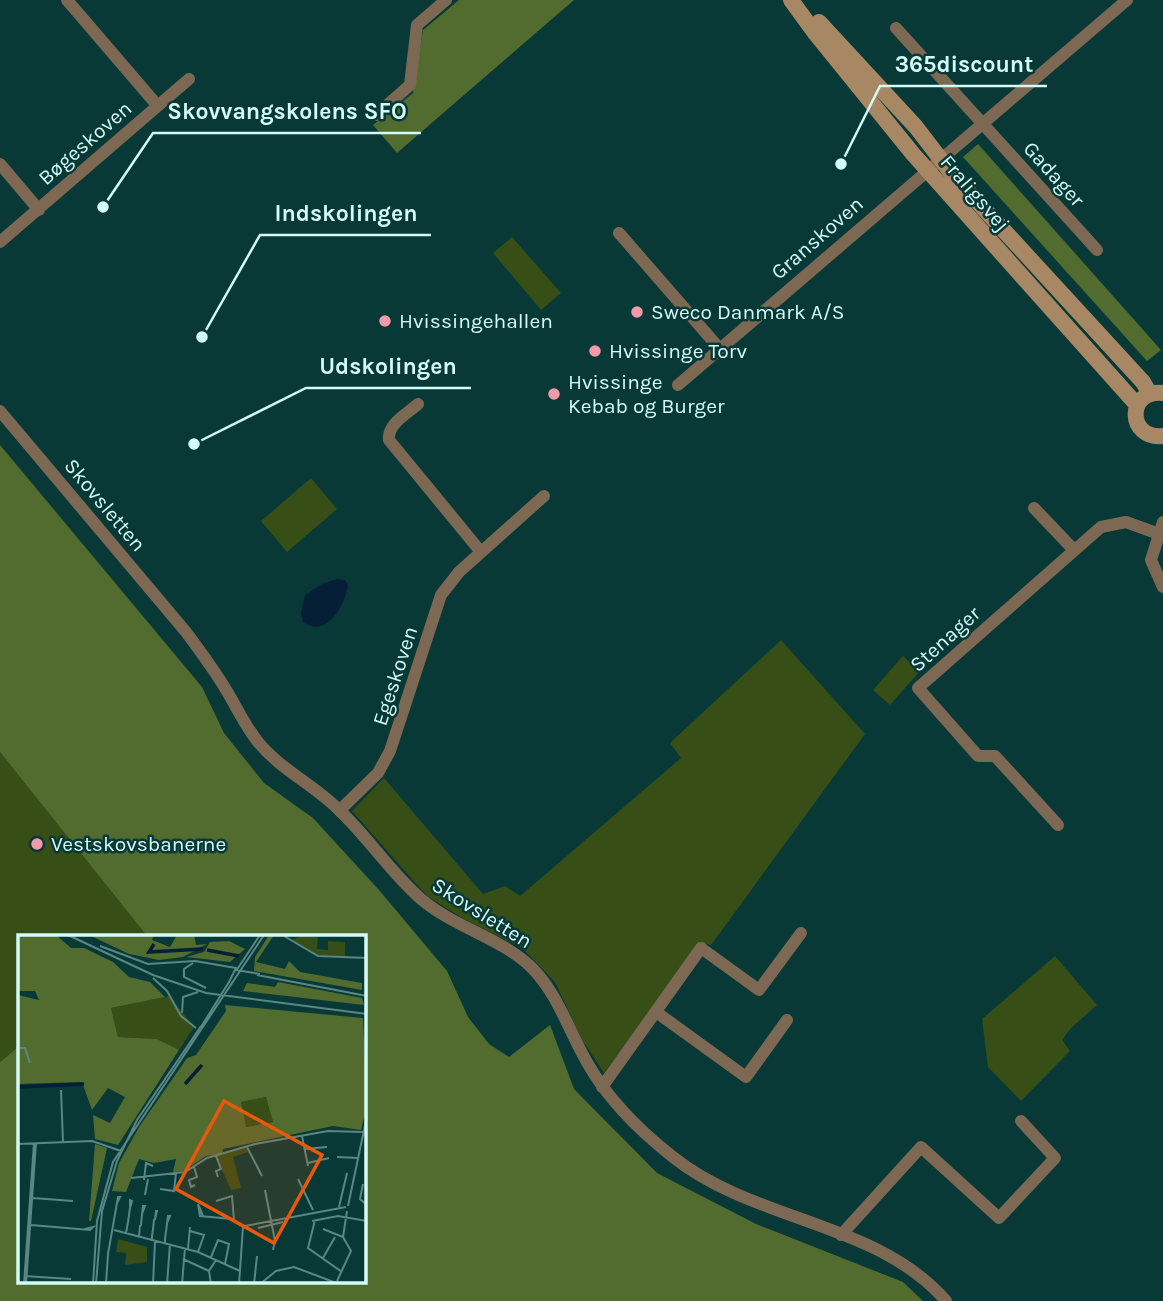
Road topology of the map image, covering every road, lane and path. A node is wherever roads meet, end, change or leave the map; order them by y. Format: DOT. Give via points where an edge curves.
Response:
graph roads {
  1 [pos="67,0"];
  2 [pos="446,0"];
  3 [pos="791,0"];
  4 [pos="798,0"];
  5 [pos="1119,3"];
  6 [pos="896,28"];
  7 [pos="189,79"];
  8 [pos="157,105"];
  9 [pos="376,115"];
  10 [pos="982,123"];
  11 [pos="941,159"];
  12 [pos="0,164"];
  13 [pos="928,170"];
  14 [pos="39,209"];
  15 [pos="619,233"];
  16 [pos="0,242"];
  17 [pos="1097,250"];
  18 [pos="719,348"];
  19 [pos="678,385"];
  20 [pos="1157,393"];
  21 [pos="418,404"];
  22 [pos="1138,405"];
  23 [pos="0,411"];
  24 [pos="1163,436"];
  25 [pos="544,496"];
  26 [pos="1034,508"];
  27 [pos="1161,528"];
  28 [pos="1074,550"];
  29 [pos="481,552"];
  30 [pos="1163,587"];
  31 [pos="340,810"];
  32 [pos="1058,825"];
  33 [pos="801,933"];
  34 [pos="656,1012"];
  35 [pos="787,1020"];
  36 [pos="602,1087"];
  37 [pos="1021,1121"];
  38 [pos="841,1235"];
  39 [pos="946,1301"];
  1 -- 8 [label="street, Bøgeskoven"];
  2 -- 9 [label="street" via="417,25 410,85"];
  3 -- 13 [label="street, Fraligsvej"];
  4 -- 11 [label="street, Fraligsvej"];
  5 -- 10 [label="street"];
  6 -- 10 [label="street, Gadager"];
  7 -- 8 [label="street, Bøgeskoven"];
  8 -- 14 [label="street, Bøgeskoven"];
  10 -- 11 [label="street"];
  10 -- 17 [label="street, Gadager"];
  11 -- 13 [label="street, Granskoven"];
  11 -- 20 [label="street, Fraligsvej"];
  12 -- 14 [label="street, Bøgeskoven"];
  13 -- 18 [label="street, Granskoven"];
  13 -- 22 [label="street, Fraligsvej"];
  14 -- 16 [label="street, Bøgeskoven"];
  15 -- 18 [label="street"];
  18 -- 19 [label="street, Granskoven"];
  20 -- 22 [label="street"];
  21 -- 29 [label="street" via="392,426 389,440"];
  22 -- 24 [label="street" via="1140,429"];
  23 -- 31 [label="street, Skovsletten" via="186,632 259,743"];
  25 -- 29 [label="street, Egeskoven"];
  26 -- 28 [label="street"];
  27 -- 28 [label="street, Stenager" via="1114,523 1101,527"];
  27 -- 30 [label="street, Stenager" via="1151,560"];
  28 -- 32 [label="street, Stenager" via="918,688 978,756 995,756"];
  29 -- 31 [label="street, Egeskoven" via="441,595 390,751 378,773"];
  31 -- 36 [label="street, Skovsletten" via="410,890 434,910 530,966 555,997"];
  33 -- 34 [label="street" via="760,990 701,948"];
  34 -- 35 [label="street" via="746,1077"];
  34 -- 36 [label="street"];
  36 -- 38 [label="street, Skovsletten" via="641,1130 698,1176 750,1202"];
  37 -- 38 [label="street" via="1055,1158 999,1219 921,1147"];
  38 -- 39 [label="street, Skovsletten" via="902,1262"];
}
